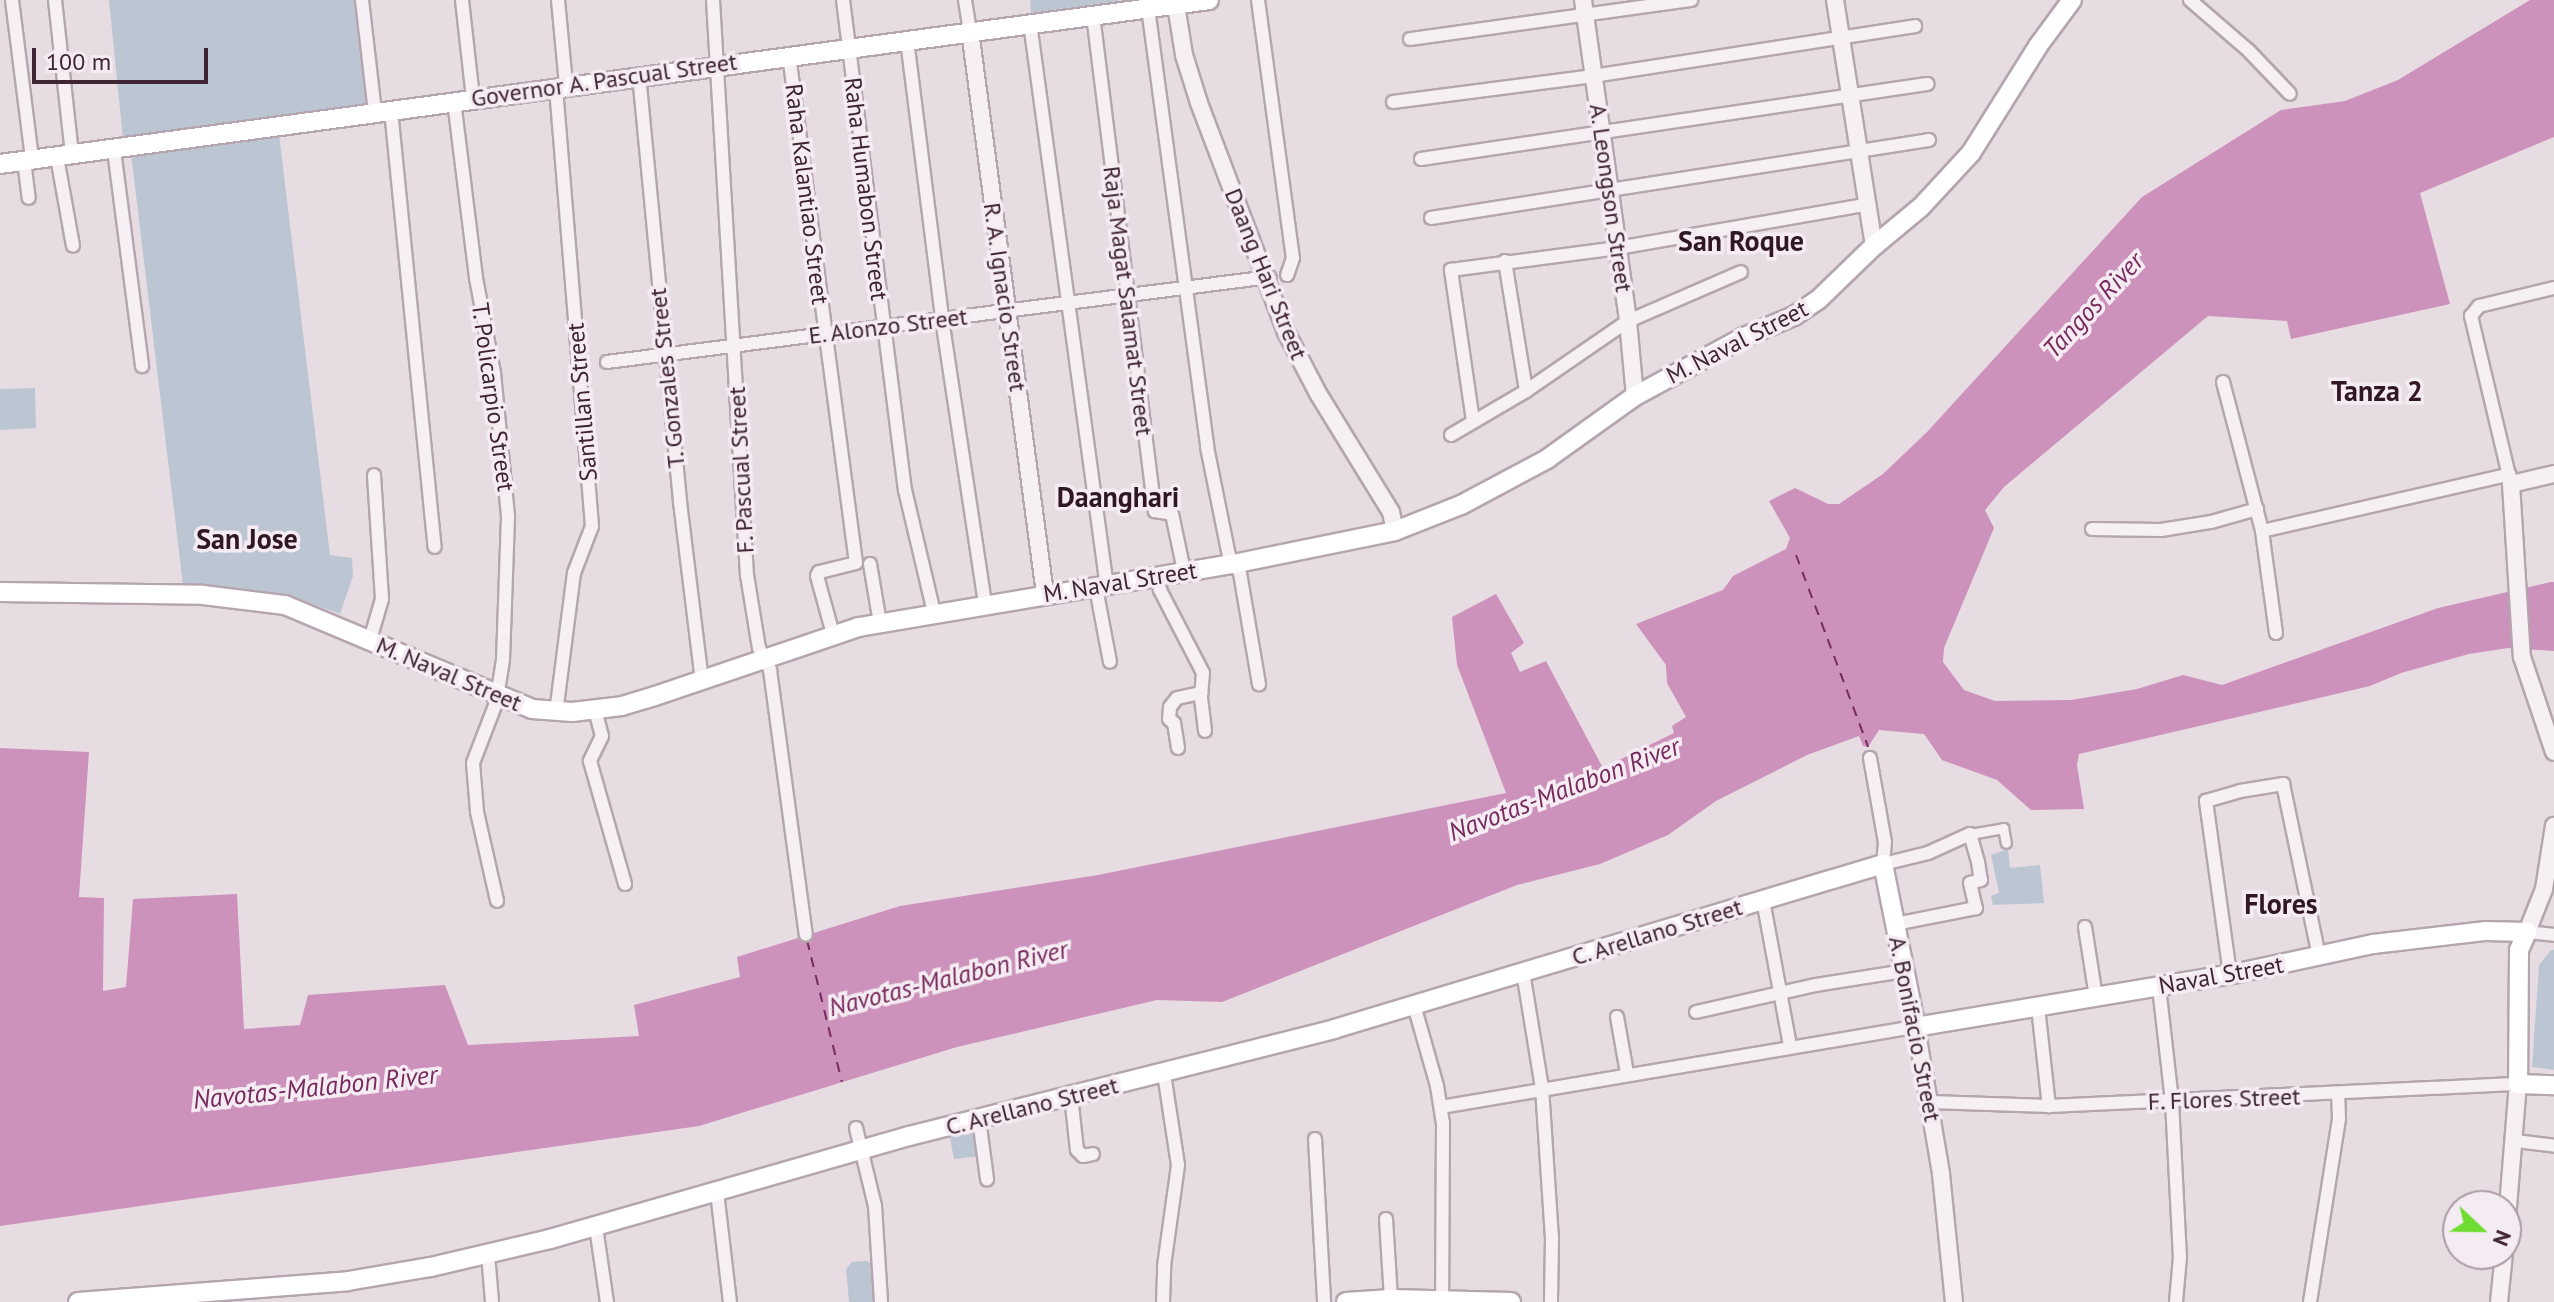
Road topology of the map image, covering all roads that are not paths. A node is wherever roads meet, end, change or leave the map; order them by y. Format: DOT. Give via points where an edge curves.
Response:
graph roads {
  1 [pos="12,0"];
  2 [pos="55,0"];
  3 [pos="362,0"];
  4 [pos="462,0"];
  5 [pos="558,0"];
  6 [pos="713,0"];
  7 [pos="843,0"];
  8 [pos="965,0"];
  9 [pos="1209,0"];
  10 [pos="1258,0"];
  11 [pos="1691,0"];
  12 [pos="1835,0"];
  13 [pos="2072,0"];
  14 [pos="2190,0"];
  15 [pos="1176,2"];
  16 [pos="1148,8"];
  17 [pos="1584,8"];
  18 [pos="1093,15"];
  19 [pos="1030,23"];
  20 [pos="1915,26"];
  21 [pos="970,31"];
  22 [pos="1410,39"];
  23 [pos="1841,39"];
  24 [pos="907,40"];
  25 [pos="847,48"];
  26 [pos="789,55"];
  27 [pos="717,65"];
  28 [pos="639,75"];
  29 [pos="1593,76"];
  30 [pos="1927,84"];
  31 [pos="561,86"];
  32 [pos="2290,94"];
  33 [pos="1850,96"];
  34 [pos="464,100"];
  35 [pos="1393,102"];
  36 [pos="383,111"];
  37 [pos="1601,130"];
  38 [pos="1929,140"];
  39 [pos="114,150"];
  40 [pos="1860,152"];
  41 [pos="65,156"];
  42 [pos="1421,159"];
  43 [pos="28,160"];
  44 [pos="0,164"];
  45 [pos="1610,189"];
  46 [pos="29,198"];
  47 [pos="1869,204"];
  48 [pos="1431,218"];
  49 [pos="73,246"];
  50 [pos="1874,246"];
  51 [pos="1618,248"];
  52 [pos="1505,261"];
  53 [pos="1741,272"];
  54 [pos="1287,275"];
  55 [pos="1268,278"];
  56 [pos="1187,288"];
  57 [pos="2554,288"];
  58 [pos="1127,296"];
  59 [pos="1069,303"];
  60 [pos="1007,311"];
  61 [pos="942,319"];
  62 [pos="1628,321"];
  63 [pos="884,327"];
  64 [pos="825,334"];
  65 [pos="735,346"];
  66 [pos="665,355"];
  67 [pos="607,362"];
  68 [pos="142,366"];
  69 [pos="2223,382"];
  70 [pos="1526,391"];
  71 [pos="1635,396"];
  72 [pos="1473,421"];
  73 [pos="1451,435"];
  74 [pos="2554,474"];
  75 [pos="374,475"];
  76 [pos="2511,479"];
  77 [pos="2257,509"];
  78 [pos="2092,529"];
  79 [pos="1395,531"];
  80 [pos="2262,531"];
  81 [pos="435,547"];
  82 [pos="870,564"];
  83 [pos="1233,564"];
  84 [pos="1184,571"];
  85 [pos="1157,577"];
  86 [pos="1102,588"];
  87 [pos="0,592"];
  88 [pos="1045,594"];
  89 [pos="985,604"];
  90 [pos="934,613"];
  91 [pos="880,623"];
  92 [pos="2276,633"];
  93 [pos="833,634"];
  94 [pos="370,640"];
  95 [pos="765,659"];
  96 [pos="1110,662"];
  97 [pos="702,680"];
  98 [pos="1259,684"];
  99 [pos="1201,693"];
  100 [pos="495,694"];
  101 [pos="595,710"];
  102 [pos="556,713"];
  103 [pos="1205,731"];
  104 [pos="1178,748"];
  105 [pos="2554,752"];
  106 [pos="1870,758"];
  107 [pos="2554,826"];
  108 [pos="1970,834"];
  109 [pos="2006,843"];
  110 [pos="1883,864"];
  111 [pos="625,884"];
  112 [pos="1763,900"];
  113 [pos="497,901"];
  114 [pos="1895,924"];
  115 [pos="2085,927"];
  116 [pos="2527,932"];
  117 [pos="806,935"];
  118 [pos="2554,935"];
  119 [pos="2319,957"];
  120 [pos="1904,971"];
  121 [pos="1523,972"];
  122 [pos="2230,974"];
  123 [pos="2159,987"];
  124 [pos="1782,992"];
  125 [pos="2096,997"];
  126 [pos="1414,1005"];
  127 [pos="2038,1007"];
  128 [pos="1696,1012"];
  129 [pos="1617,1017"];
  130 [pos="1916,1027"];
  131 [pos="1790,1046"];
  132 [pos="1627,1073"];
  133 [pos="1164,1074"];
  134 [pos="2518,1084"];
  135 [pos="2554,1085"];
  136 [pos="1542,1088"];
  137 [pos="2338,1095"];
  138 [pos="1071,1096"];
  139 [pos="2172,1101"];
  140 [pos="1930,1102"];
  141 [pos="2049,1106"];
  142 [pos="1441,1107"];
  143 [pos="979,1119"];
  144 [pos="856,1128"];
  145 [pos="1315,1139"];
  146 [pos="2516,1141"];
  147 [pos="2554,1146"];
  148 [pos="863,1149"];
  149 [pos="1093,1154"];
  150 [pos="987,1179"];
  151 [pos="2511,1190"];
  152 [pos="717,1192"];
  153 [pos="1386,1219"];
  154 [pos="596,1227"];
  155 [pos="488,1254"];
  156 [pos="2502,1270"];
  157 [pos="257,1295"];
  158 [pos="1391,1299"];
  159 [pos="1442,1299"];
  160 [pos="1486,1301"];
  161 [pos="78,1302"];
  162 [pos="492,1302"];
  163 [pos="607,1302"];
  164 [pos="730,1302"];
  165 [pos="881,1302"];
  166 [pos="1163,1302"];
  167 [pos="1324,1302"];
  168 [pos="1346,1302"];
  169 [pos="1511,1302"];
  170 [pos="1551,1302"];
  171 [pos="1954,1302"];
  172 [pos="2176,1302"];
  173 [pos="2310,1302"];
  174 [pos="2499,1302"];
  1 -- 43 [label="street"];
  2 -- 41 [label="street"];
  3 -- 36 [label="street"];
  4 -- 34 [label="street, T. Policarpio Street"];
  5 -- 31 [label="street, Santillan Street"];
  6 -- 27 [label="street, F. Pascual Street"];
  7 -- 25 [label="street, Raha Humabon Street"];
  8 -- 21 [label="street, R. A. Ignacio Street"];
  9 -- 15 [label="main road, Governor A. Pascual Street"];
  10 -- 54 [label="street" via="1293,258"];
  11 -- 17 [label="street"];
  12 -- 23 [label="street"];
  13 -- 50 [label="main road, M. Naval Street" via="1971,153 1921,207"];
  14 -- 32 [label="street"];
  15 -- 16 [label="main road, Governor A. Pascual Street"];
  15 -- 55 [label="street, Daang Hari Street" via="1199,103"];
  16 -- 18 [label="main road, Governor A. Pascual Street"];
  16 -- 56 [label="street"];
  17 -- 22 [label="street"];
  17 -- 29 [label="street, A. Leongson Street"];
  18 -- 19 [label="main road, Governor A. Pascual Street"];
  18 -- 58 [label="street, Raja Magat Salamat Street"];
  19 -- 21 [label="main road, Governor A. Pascual Street"];
  19 -- 59 [label="street"];
  20 -- 23 [label="street"];
  21 -- 24 [label="main road, Governor A. Pascual Street"];
  21 -- 60 [label="street, R. A. Ignacio Street"];
  23 -- 29 [label="street"];
  23 -- 33 [label="street"];
  24 -- 25 [label="main road, Governor A. Pascual Street"];
  24 -- 61 [label="street"];
  25 -- 26 [label="main road, Governor A. Pascual Street"];
  25 -- 63 [label="street, Raha Humabon Street"];
  26 -- 27 [label="main road, Governor A. Pascual Street"];
  26 -- 64 [label="street, Raha Kalantiao Street"];
  27 -- 28 [label="main road, Governor A. Pascual Street"];
  27 -- 65 [label="street, F. Pascual Street"];
  28 -- 31 [label="main road, Governor A. Pascual Street"];
  28 -- 66 [label="street, T. Gonzales Street"];
  29 -- 35 [label="street"];
  29 -- 37 [label="street, A. Leongson Street"];
  30 -- 33 [label="street"];
  31 -- 34 [label="main road, Governor A. Pascual Street"];
  31 -- 102 [label="street, Santillan Street" via="592,526 574,573"];
  33 -- 37 [label="street"];
  33 -- 40 [label="street"];
  34 -- 36 [label="main road, Governor A. Pascual Street"];
  34 -- 100 [label="street, T. Policarpio Street" via="476,278 494,373 508,517 504,645"];
  36 -- 39 [label="main road, Governor A. Pascual Street"];
  36 -- 81 [label="street"];
  37 -- 42 [label="street"];
  37 -- 45 [label="street, A. Leongson Street"];
  38 -- 40 [label="street"];
  39 -- 41 [label="main road, Governor A. Pascual Street"];
  39 -- 68 [label="street"];
  40 -- 45 [label="street"];
  40 -- 47 [label="street"];
  41 -- 43 [label="main road, Governor A. Pascual Street"];
  41 -- 49 [label="street"];
  43 -- 44 [label="main road, Governor A. Pascual Street"];
  43 -- 46 [label="street"];
  45 -- 48 [label="street"];
  45 -- 51 [label="street, A. Leongson Street"];
  47 -- 50 [label="street"];
  47 -- 51 [label="street"];
  50 -- 71 [label="main road, M. Naval Street" via="1794,316"];
  51 -- 52 [label="street"];
  51 -- 62 [label="street, A. Leongson Street"];
  52 -- 70 [label="street"];
  52 -- 72 [label="street" via="1451,270"];
  53 -- 62 [label="street"];
  55 -- 56 [label="street, E. Alonzo Street"];
  55 -- 79 [label="street, Daang Hari Street" via="1286,332 1391,512"];
  56 -- 58 [label="street, E. Alonzo Street"];
  56 -- 83 [label="street" via="1207,447"];
  57 -- 76 [label="street" via="2479,306 2471,316"];
  58 -- 59 [label="street, E. Alonzo Street"];
  58 -- 84 [label="street, Raja Magat Salamat Street" via="1155,511 1172,514"];
  59 -- 60 [label="street, E. Alonzo Street"];
  59 -- 86 [label="street"];
  60 -- 61 [label="street, E. Alonzo Street"];
  60 -- 88 [label="street, R. A. Ignacio Street"];
  61 -- 63 [label="street, E. Alonzo Street"];
  61 -- 89 [label="street"];
  62 -- 70 [label="street"];
  62 -- 71 [label="street, A. Leongson Street"];
  63 -- 64 [label="street, E. Alonzo Street"];
  63 -- 90 [label="street, Raha Humabon Street" via="905,490"];
  64 -- 65 [label="street, E. Alonzo Street"];
  64 -- 93 [label="street, Raha Kalantiao Street" via="856,563 817,576"];
  65 -- 66 [label="street, E. Alonzo Street"];
  65 -- 95 [label="street, F. Pascual Street" via="747,575"];
  66 -- 67 [label="street, E. Alonzo Street"];
  66 -- 97 [label="street, T. Gonzales Street"];
  69 -- 77 [label="street"];
  70 -- 72 [label="street"];
  71 -- 79 [label="main road, M. Naval Street" via="1547,459 1461,505"];
  72 -- 73 [label="street"];
  74 -- 76 [label="street"];
  75 -- 94 [label="street" via="382,599"];
  76 -- 80 [label="street"];
  76 -- 105 [label="street" via="2522,657"];
  77 -- 78 [label="street" via="2161,530"];
  77 -- 80 [label="street"];
  79 -- 83 [label="main road, M. Naval Street"];
  80 -- 92 [label="street"];
  82 -- 91 [label="street"];
  83 -- 84 [label="main road, M. Naval Street"];
  83 -- 98 [label="street" via="1240,573"];
  84 -- 85 [label="main road, M. Naval Street"];
  85 -- 86 [label="main road, M. Naval Street"];
  85 -- 99 [label="street" via="1203,673"];
  86 -- 88 [label="main road, M. Naval Street"];
  86 -- 96 [label="street"];
  87 -- 94 [label="main road, M. Naval Street" via="238,597 285,605"];
  88 -- 89 [label="main road, M. Naval Street"];
  89 -- 90 [label="main road, M. Naval Street"];
  90 -- 91 [label="main road, M. Naval Street"];
  91 -- 93 [label="main road, M. Naval Street"];
  93 -- 95 [label="main road, M. Naval Street"];
  94 -- 100 [label="main road, M. Naval Street"];
  95 -- 97 [label="main road, M. Naval Street"];
  95 -- 117 [label="street, F. Pascual Street"];
  97 -- 101 [label="main road, M. Naval Street"];
  99 -- 103 [label="street"];
  99 -- 104 [label="street" via="1177,698 1170,707"];
  100 -- 102 [label="main road, M. Naval Street"];
  100 -- 113 [label="street, T. Policarpio Street" via="473,763 477,812"];
  101 -- 102 [label="main road, M. Naval Street"];
  101 -- 111 [label="street" via="602,736 590,761"];
  106 -- 110 [label="street, A. Bonifacio Street" via="1885,842"];
  107 -- 116 [label="street" via="2544,889"];
  108 -- 109 [label="street" via="2003,828"];
  108 -- 110 [label="street, C. Arellano Street" via="1928,853"];
  108 -- 114 [label="street" via="1981,880 1970,883 1976,908"];
  110 -- 112 [label="main road, C. Arellano Street"];
  110 -- 114 [label="main road, A. Bonifacio Street"];
  112 -- 121 [label="main road, C. Arellano Street"];
  112 -- 124 [label="street"];
  114 -- 120 [label="main road, A. Bonifacio Street"];
  115 -- 125 [label="street"];
  116 -- 118 [label="street"];
  116 -- 119 [label="main road, Naval Street" via="2423,937"];
  116 -- 134 [label="main road" via="2519,950"];
  119 -- 122 [label="main road, Naval Street"];
  119 -- 122 [label="street" via="2283,784 2240,791 2206,801"];
  120 -- 124 [label="street"];
  120 -- 130 [label="main road, A. Bonifacio Street"];
  121 -- 126 [label="main road, C. Arellano Street"];
  121 -- 136 [label="street"];
  122 -- 123 [label="main road, Naval Street"];
  123 -- 125 [label="main road, Naval Street"];
  123 -- 139 [label="street"];
  124 -- 128 [label="street"];
  124 -- 131 [label="street"];
  125 -- 127 [label="main road, Naval Street"];
  126 -- 133 [label="main road, C. Arellano Street"];
  126 -- 142 [label="street"];
  127 -- 130 [label="main road, Naval Street"];
  127 -- 141 [label="street"];
  129 -- 132 [label="street"];
  130 -- 131 [label="street"];
  130 -- 140 [label="street, A. Bonifacio Street"];
  131 -- 132 [label="street"];
  132 -- 136 [label="street"];
  133 -- 138 [label="main road, C. Arellano Street"];
  133 -- 166 [label="street" via="1178,1165"];
  134 -- 135 [label="main road"];
  134 -- 137 [label="street, F. Flores Street"];
  134 -- 146 [label="street"];
  136 -- 142 [label="street"];
  136 -- 170 [label="street"];
  137 -- 139 [label="street, F. Flores Street"];
  137 -- 173 [label="street" via="2339,1119"];
  138 -- 143 [label="main road, C. Arellano Street"];
  138 -- 149 [label="street" via="1077,1150 1083,1156"];
  139 -- 141 [label="street, F. Flores Street"];
  139 -- 172 [label="street" via="2180,1257"];
  140 -- 141 [label="street, F. Flores Street"];
  140 -- 171 [label="street, A. Bonifacio Street"];
  142 -- 159 [label="street"];
  143 -- 148 [label="main road, C. Arellano Street"];
  143 -- 150 [label="street"];
  144 -- 148 [label="street"];
  145 -- 167 [label="street"];
  146 -- 147 [label="street"];
  146 -- 151 [label="street"];
  148 -- 152 [label="main road, C. Arellano Street"];
  148 -- 165 [label="street" via="875,1206"];
  152 -- 154 [label="main road, C. Arellano Street"];
  152 -- 164 [label="street"];
  153 -- 158 [label="street"];
  154 -- 155 [label="main road, C. Arellano Street"];
  154 -- 163 [label="street"];
  155 -- 157 [label="main road, C. Arellano Street"];
  155 -- 162 [label="street"];
  156 -- 174 [label="street"];
  157 -- 161 [label="main road, C. Arellano Street"];
  158 -- 159 [label="main road"];
  158 -- 168 [label="main road"];
  159 -- 160 [label="main road"];
  160 -- 169 [label="main road"];
}
